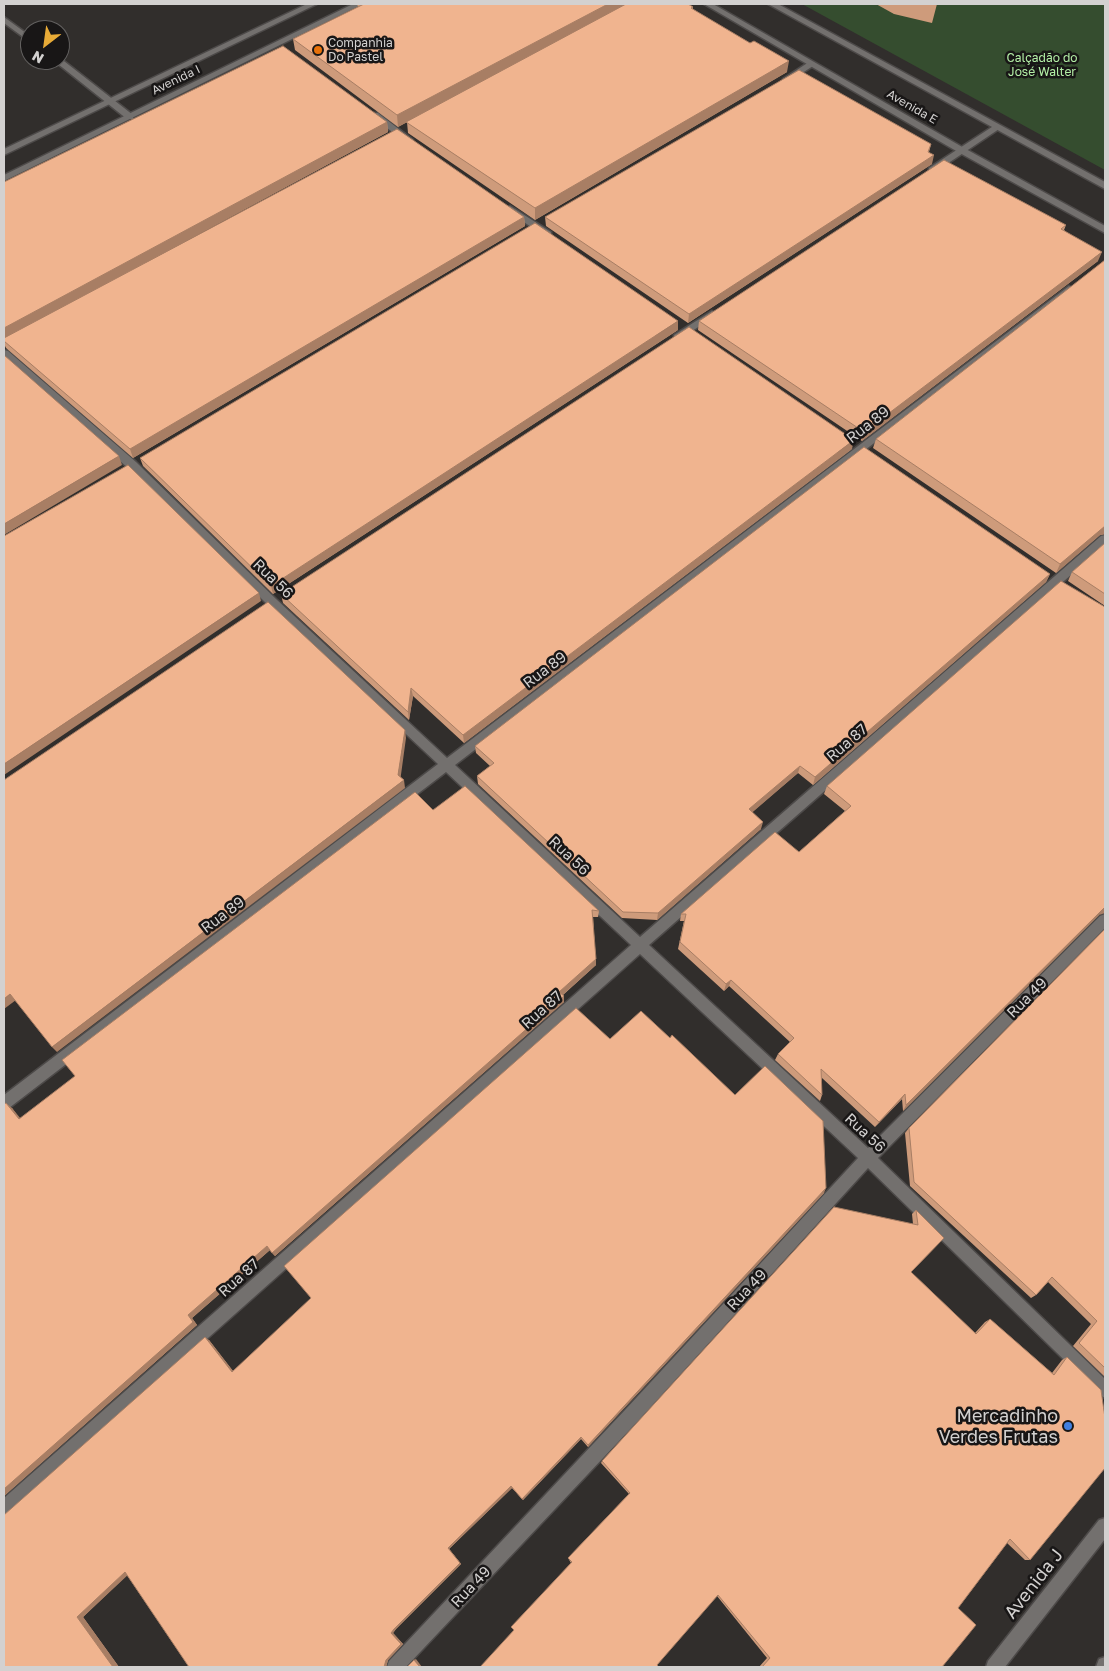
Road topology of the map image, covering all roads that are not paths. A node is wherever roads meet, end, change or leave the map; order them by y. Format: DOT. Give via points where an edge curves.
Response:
graph roads {
  1 [pos="313,4"];
  2 [pos="359,4"];
  3 [pos="708,4"];
  4 [pos="772,4"];
  5 [pos="4,20"];
  6 [pos="20,32"];
  7 [pos="812,64"];
  8 [pos="69,70"];
  9 [pos="778,83"];
  10 [pos="110,101"];
  11 [pos="365,108"];
  12 [pos="130,116"];
  13 [pos="998,127"];
  14 [pos="422,149"];
  15 [pos="961,150"];
  16 [pos="4,152"];
  17 [pos="920,177"];
  18 [pos="4,178"];
  19 [pos="1105,186"];
  20 [pos="503,204"];
  21 [pos="1105,230"];
  22 [pos="559,242"];
  23 [pos="1082,279"];
  24 [pos="721,308"];
  25 [pos="672,340"];
  26 [pos="4,353"];
  27 [pos="1105,539"];
  28 [pos="446,764"];
  29 [pos="1105,920"];
  30 [pos="640,945"];
  31 [pos="4,1102"];
  32 [pos="868,1158"];
  33 [pos="1105,1390"];
  34 [pos="4,1508"];
  35 [pos="1105,1526"];
  36 [pos="395,1667"];
  37 [pos="994,1667"];
  1 -- 10 [label="street, Avenida I"];
  2 -- 12 [label="street, Avenida I" via="281,46"];
  3 -- 7 [label="street, Avenida E"];
  4 -- 13 [label="street, Avenida E"];
  5 -- 6 [label="street"];
  7 -- 9 [label="street"];
  7 -- 15 [label="street, Avenida E"];
  8 -- 10 [label="street"];
  10 -- 12 [label="street"];
  10 -- 16 [label="street, Avenida I"];
  11 -- 14 [label="street"];
  12 -- 18 [label="street, Avenida I"];
  13 -- 15 [label="street"];
  13 -- 19 [label="street, Avenida E"];
  15 -- 17 [label="street"];
  15 -- 21 [label="street, Avenida E"];
  20 -- 22 [label="street"];
  23 -- 28 [label="street, Rua 89"];
  24 -- 25 [label="street"];
  26 -- 28 [label="street, Rua 56" via="132,465 272,602"];
  27 -- 30 [label="street, Rua 87"];
  28 -- 30 [label="street, Rua 56"];
  28 -- 31 [label="street, Rua 89"];
  29 -- 32 [label="street, Rua 49"];
  30 -- 32 [label="street, Rua 56"];
  30 -- 34 [label="street, Rua 87"];
  32 -- 33 [label="street, Rua 56"];
  32 -- 36 [label="street, Rua 49"];
  35 -- 37 [label="street, Avenida J"];
}
